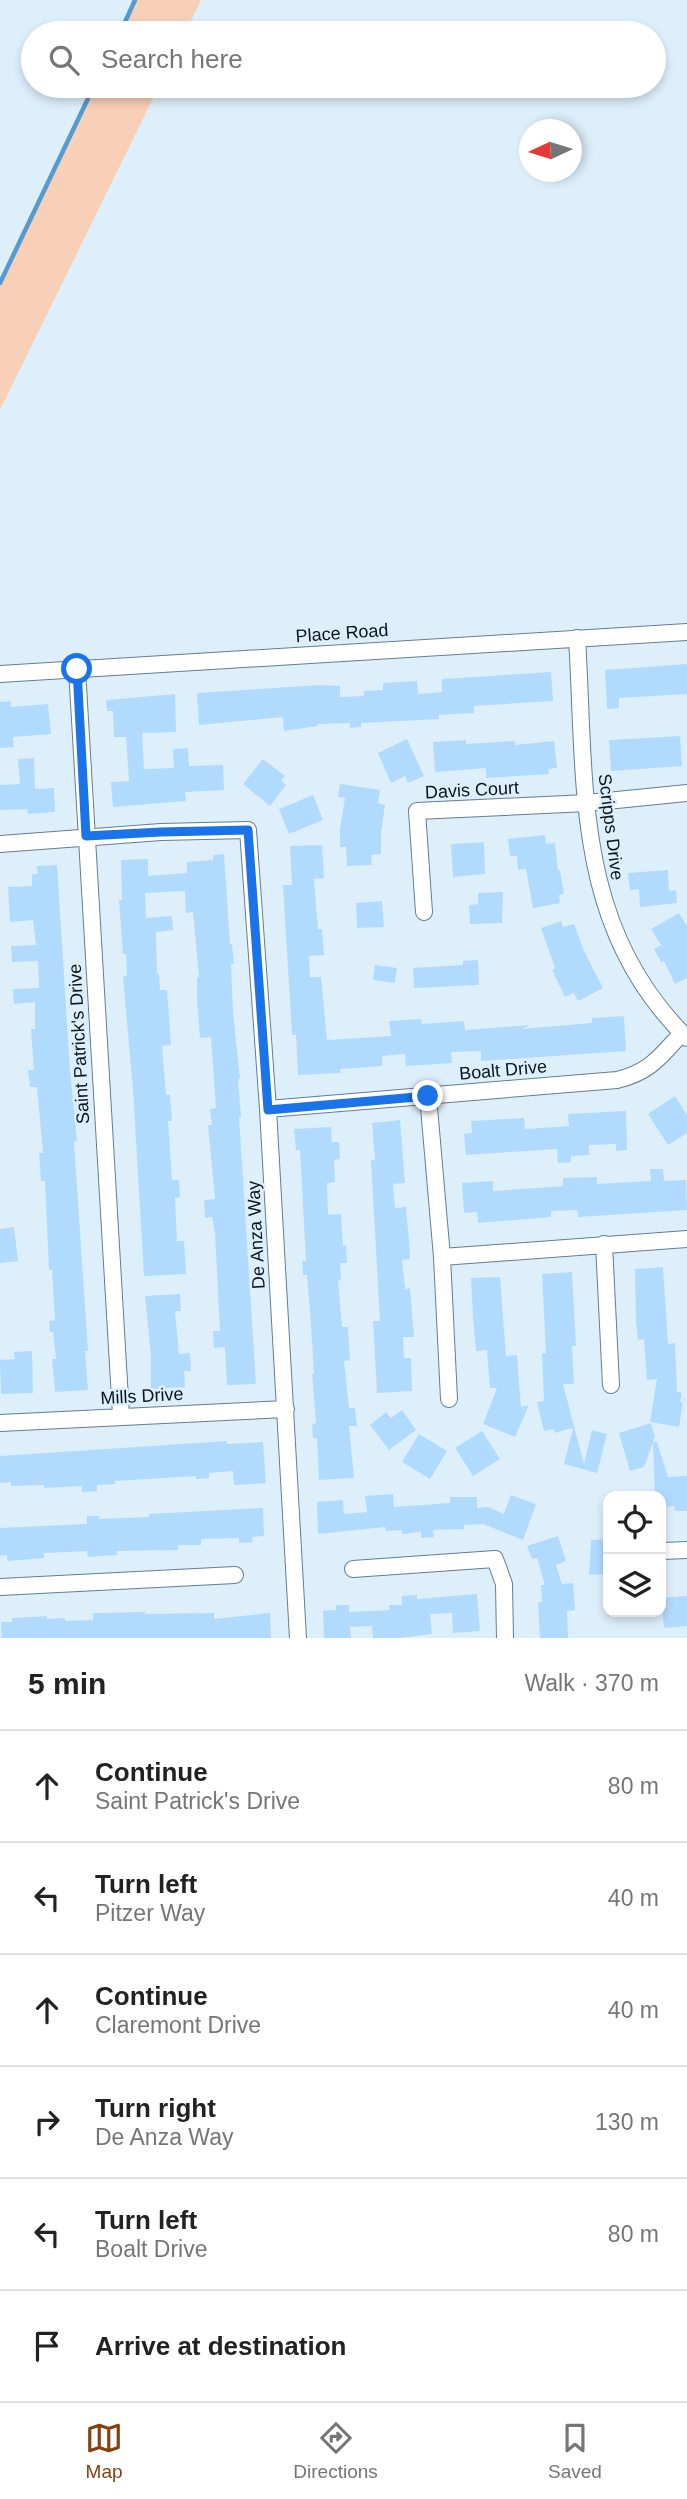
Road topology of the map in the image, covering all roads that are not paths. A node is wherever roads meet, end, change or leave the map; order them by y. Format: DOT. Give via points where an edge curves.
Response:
graph roads {
  1 [pos="687,632"];
  2 [pos="577,638"];
  3 [pos="77,669"];
  4 [pos="0,674"];
  5 [pos="687,793"];
  6 [pos="587,803"];
  7 [pos="86,836"];
  8 [pos="0,844"];
  9 [pos="424,912"];
  10 [pos="685,1035"];
  11 [pos="428,1096"];
  12 [pos="268,1110"];
  13 [pos="687,1239"];
  14 [pos="604,1244"];
  15 [pos="442,1257"];
  16 [pos="611,1385"];
  17 [pos="449,1399"];
  18 [pos="286,1409"];
  19 [pos="121,1416"];
  20 [pos="0,1423"];
  21 [pos="687,1550"];
  22 [pos="666,1551"];
  23 [pos="353,1569"];
  24 [pos="235,1575"];
  25 [pos="0,1587"];
  26 [pos="298,1638"];
  27 [pos="505,1638"];
  1 -- 2 [label="street, Place Road"];
  2 -- 3 [label="street, Place Road"];
  2 -- 6 [label="street, Scripps Drive"];
  3 -- 4 [label="street, Place Road"];
  3 -- 7 [label="street, Saint Patrick's Drive"];
  5 -- 6 [label="street"];
  6 -- 9 [label="street, Davis Court" via="417,811"];
  6 -- 10 [label="street, Scripps Drive" via="595,870 611,924 639,977"];
  7 -- 8 [label="street"];
  7 -- 12 [label="street, De Anza Way" via="248,830"];
  7 -- 19 [label="street, Saint Patrick's Drive"];
  10 -- 11 [label="street, Boalt Drive" via="653,1066 618,1080"];
  11 -- 12 [label="street, Boalt Drive"];
  11 -- 15 [label="street"];
  12 -- 18 [label="street, De Anza Way"];
  13 -- 14 [label="street"];
  14 -- 15 [label="street"];
  14 -- 16 [label="street"];
  15 -- 17 [label="street"];
  18 -- 19 [label="street, Mills Drive"];
  18 -- 26 [label="street, De Anza Way"];
  19 -- 20 [label="street, Mills Drive"];
  21 -- 22 [label="street"];
  23 -- 27 [label="street" via="495,1559 503,1584"];
  24 -- 25 [label="street"];
}
